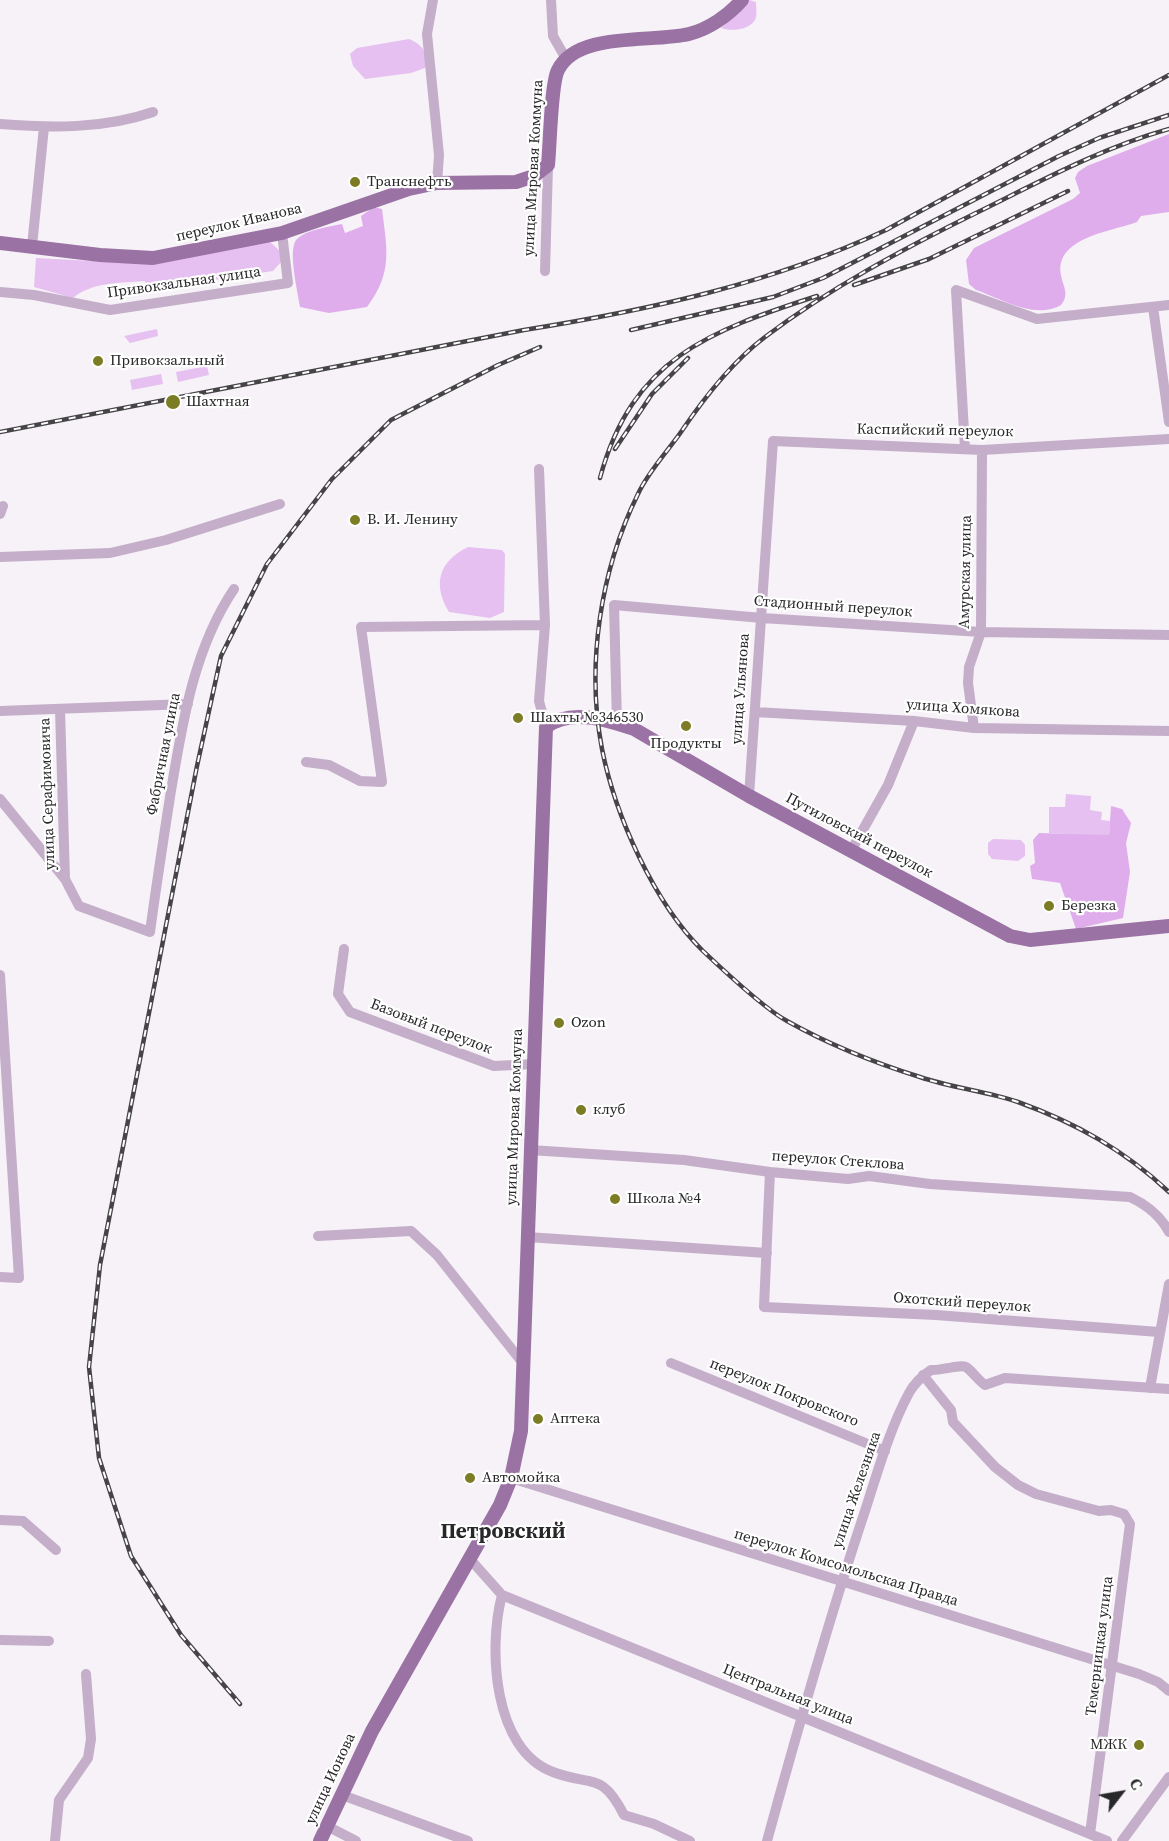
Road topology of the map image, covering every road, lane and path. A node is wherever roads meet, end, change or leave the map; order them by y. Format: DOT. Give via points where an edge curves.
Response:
graph roads {
  1 [pos="433,0"];
  2 [pos="551,0"];
  3 [pos="742,1"];
  4 [pos="565,57"];
  5 [pos="153,112"];
  6 [pos="0,124"];
  7 [pos="44,127"];
  8 [pos="548,165"];
  9 [pos="437,183"];
  10 [pos="282,233"];
  11 [pos="0,243"];
  12 [pos="32,246"];
  13 [pos="545,271"];
  14 [pos="0,292"];
  15 [pos="1169,305"];
  16 [pos="1153,307"];
  17 [pos="1168,396"];
  18 [pos="1169,422"];
  19 [pos="1169,439"];
  20 [pos="773,441"];
  21 [pos="965,449"];
  22 [pos="982,450"];
  23 [pos="538,469"];
  24 [pos="280,504"];
  25 [pos="0,558"];
  26 [pos="234,589"];
  27 [pos="762,618"];
  28 [pos="545,625"];
  29 [pos="981,632"];
  30 [pos="1169,635"];
  31 [pos="188,704"];
  32 [pos="60,709"];
  33 [pos="0,711"];
  34 [pos="755,712"];
  35 [pos="914,721"];
  36 [pos="617,724"];
  37 [pos="546,727"];
  38 [pos="974,728"];
  39 [pos="1169,732"];
  40 [pos="306,762"];
  41 [pos="748,796"];
  42 [pos="0,799"];
  43 [pos="851,851"];
  44 [pos="65,879"];
  45 [pos="1169,926"];
  46 [pos="344,949"];
  47 [pos="0,975"];
  48 [pos="534,1064"];
  49 [pos="530,1150"];
  50 [pos="770,1172"];
  51 [pos="1169,1231"];
  52 [pos="318,1236"];
  53 [pos="527,1237"];
  54 [pos="767,1253"];
  55 [pos="0,1277"];
  56 [pos="1169,1284"];
  57 [pos="1159,1332"];
  58 [pos="522,1362"];
  59 [pos="671,1363"];
  60 [pos="923,1375"];
  61 [pos="1150,1388"];
  62 [pos="1169,1389"];
  63 [pos="885,1451"];
  64 [pos="511,1478"];
  65 [pos="0,1520"];
  66 [pos="56,1550"];
  67 [pos="470,1559"];
  68 [pos="841,1583"];
  69 [pos="501,1595"];
  70 [pos="0,1640"];
  71 [pos="49,1641"];
  72 [pos="1113,1667"];
  73 [pos="87,1674"];
  74 [pos="1169,1691"];
  75 [pos="801,1717"];
  76 [pos="372,1731"];
  77 [pos="1169,1777"];
  78 [pos="342,1795"];
  79 [pos="327,1826"];
  80 [pos="1090,1834"];
  81 [pos="54,1837"];
  82 [pos="320,1841"];
  83 [pos="356,1841"];
  84 [pos="468,1841"];
  85 [pos="690,1841"];
  86 [pos="767,1841"];
  87 [pos="1107,1841"];
  88 [pos="1122,1841"];
  1 -- 9 [label="street" via="428,34 439,154"];
  2 -- 4 [label="street" via="553,36"];
  3 -- 4 [label="main road" via="721,20 690,34 587,45"];
  4 -- 8 [label="main road, улица Мировая Коммуна" via="556,72"];
  5 -- 7 [label="street" via="133,119 69,128"];
  6 -- 7 [label="street"];
  7 -- 12 [label="street"];
  8 -- 9 [label="main road, переулок Иванова" via="534,176 516,182"];
  8 -- 13 [label="street, улица Мировая Коммуна"];
  9 -- 10 [label="main road, переулок Иванова" via="392,193"];
  10 -- 12 [label="main road, переулок Иванова" via="153,258"];
  10 -- 14 [label="street, Привокзальная улица" via="288,283 110,310"];
  11 -- 12 [label="main road, переулок Иванова"];
  15 -- 16 [label="street"];
  16 -- 17 [label="street"];
  16 -- 21 [label="street" via="1037,320 956,290"];
  17 -- 18 [label="street"];
  19 -- 22 [label="street, Каспийский переулок"];
  20 -- 21 [label="street, Каспийский переулок"];
  20 -- 27 [label="street, улица Ульянова"];
  21 -- 22 [label="street, Каспийский переулок"];
  22 -- 29 [label="street, Амурская улица"];
  23 -- 28 [label="street, улица Мировая Коммуна"];
  24 -- 25 [label="street" via="166,540 110,553"];
  26 -- 31 [label="street, Фабричная улица" via="213,624"];
  27 -- 29 [label="street, Стадионный переулок"];
  27 -- 34 [label="street, улица Ульянова"];
  27 -- 36 [label="street, Стадионный переулок" via="614,605"];
  28 -- 37 [label="street, улица Мировая Коммуна" via="539,701"];
  28 -- 40 [label="street" via="361,627 382,782 360,781 328,765"];
  29 -- 30 [label="street, Стадионный переулок"];
  29 -- 38 [label="street, Амурская улица" via="969,667"];
  31 -- 32 [label="street"];
  31 -- 44 [label="street, Фабричная улица" via="150,932 79,906"];
  32 -- 33 [label="street"];
  32 -- 44 [label="street, улица Серафимовича"];
  34 -- 35 [label="street, улица Хомякова"];
  34 -- 41 [label="street, улица Ульянова"];
  35 -- 38 [label="street, улица Хомякова"];
  35 -- 43 [label="street" via="888,785"];
  36 -- 37 [label="main road, Путиловский переулок" via="568,716"];
  36 -- 41 [label="main road, Путиловский переулок" via="634,729"];
  37 -- 48 [label="main road, улица Мировая Коммуна"];
  38 -- 39 [label="street, улица Хомякова"];
  41 -- 43 [label="main road, Путиловский переулок"];
  42 -- 44 [label="street"];
  43 -- 45 [label="main road, Путиловский переулок" via="1010,936 1030,940"];
  46 -- 48 [label="street, Базовый переулок" via="338,994 350,1012 494,1066"];
  47 -- 55 [label="street" via="19,1278"];
  48 -- 49 [label="main road, улица Мировая Коммуна"];
  49 -- 50 [label="street, переулок Стеклова" via="684,1160"];
  49 -- 53 [label="main road, улица Мировая Коммуна"];
  50 -- 51 [label="street, переулок Стеклова" via="1130,1197 1145,1204"];
  50 -- 54 [label="street"];
  52 -- 58 [label="street" via="411,1231 437,1255"];
  53 -- 54 [label="street"];
  53 -- 58 [label="main road, улица Мировая Коммуна"];
  54 -- 57 [label="street, Охотский переулок" via="764,1307"];
  56 -- 57 [label="street"];
  57 -- 61 [label="street"];
  58 -- 64 [label="main road, улица Мировая Коммуна" via="521,1431"];
  59 -- 63 [label="street, переулок Покровского"];
  60 -- 61 [label="street" via="959,1365 968,1368 985,1385 1005,1378"];
  60 -- 63 [label="street, улица Железняка" via="909,1392"];
  60 -- 72 [label="street, Темерницкая улица" via="951,1410 953,1422 995,1467 1036,1494 1124,1514 1130,1533"];
  61 -- 62 [label="street"];
  63 -- 68 [label="street, улица Железняка"];
  64 -- 67 [label="main road, улица Мировая Коммуна"];
  64 -- 68 [label="street, переулок Комсомольская Правда"];
  65 -- 66 [label="street" via="23,1521"];
  67 -- 69 [label="street, Центральная улица"];
  67 -- 76 [label="main road, улица Мировая Коммуна"];
  68 -- 72 [label="street, переулок Комсомольская Правда"];
  68 -- 75 [label="street, улица Железняка"];
  69 -- 75 [label="street, Центральная улица"];
  69 -- 85 [label="street" via="496,1615 499,1689 504,1717 527,1757 553,1773 594,1781 613,1794 624,1815"];
  70 -- 71 [label="street"];
  72 -- 74 [label="street, переулок Комсомольская Правда" via="1149,1678"];
  72 -- 80 [label="street, Темерницкая улица"];
  73 -- 81 [label="street" via="91,1739 88,1758 58,1800"];
  75 -- 80 [label="street, Центральная улица"];
  75 -- 86 [label="street, улица Железняка"];
  76 -- 78 [label="main road, улица Ионова"];
  77 -- 88 [label="street"];
  78 -- 79 [label="main road, улица Ионова"];
  78 -- 84 [label="street"];
  79 -- 82 [label="main road, улица Ионова"];
  79 -- 83 [label="street"];
  80 -- 87 [label="street, Центральная улица"];
}
